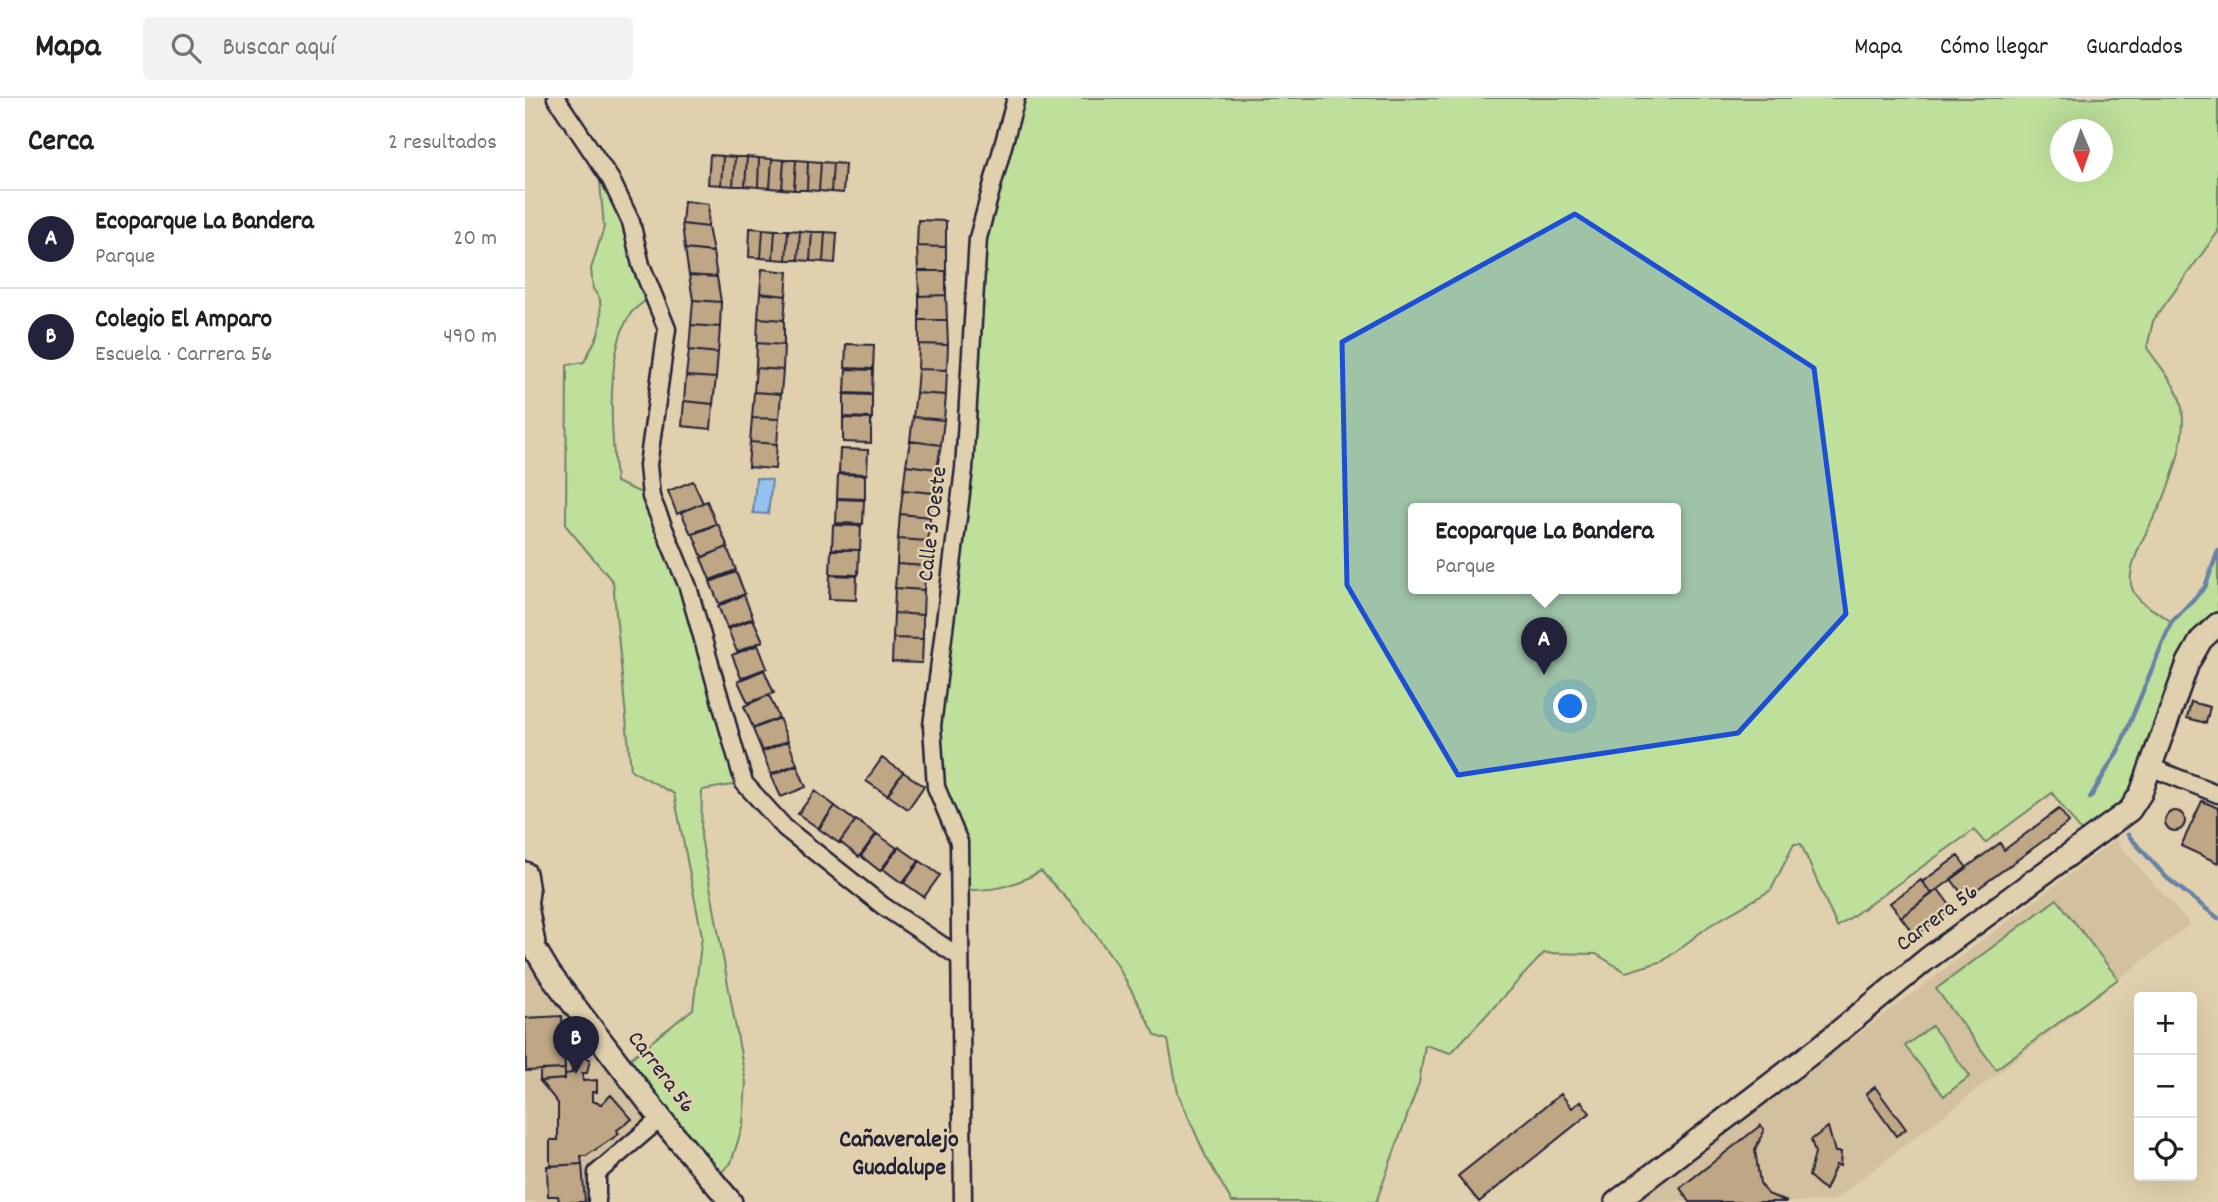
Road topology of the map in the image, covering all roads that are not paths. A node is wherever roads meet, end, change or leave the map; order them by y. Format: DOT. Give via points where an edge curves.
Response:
graph roads {
  1 [pos="556,98"];
  2 [pos="1016,98"];
  3 [pos="2218,624"];
  4 [pos="2150,767"];
  5 [pos="2218,794"];
  6 [pos="525,873"];
  7 [pos="526,909"];
  8 [pos="958,956"];
  9 [pos="525,959"];
  10 [pos="551,974"];
  11 [pos="661,1118"];
  12 [pos="597,1202"];
  13 [pos="731,1202"];
  14 [pos="963,1202"];
  15 [pos="1616,1202"];
  1 -- 8 [label="street" via="611,180 631,222 641,265 667,330 648,465 651,497 688,587 744,783 785,828 883,906"];
  2 -- 8 [label="street, Calle 3 Oeste" via="978,238 964,469 932,726 936,787 959,842"];
  3 -- 4 [label="street, Carrera 56" via="2201,640 2188,663"];
  4 -- 5 [label="street"];
  4 -- 15 [label="street, Carrera 56" via="2130,810 1927,959"];
  6 -- 7 [label="street, Carrera 56"];
  7 -- 10 [label="street, Carrera 56" via="535,949"];
  8 -- 14 [label="street, Calle 3 Oeste"];
  9 -- 10 [label="street, Carrera 56"];
  10 -- 11 [label="street, Carrera 56"];
  11 -- 12 [label="street" via="597,1172"];
  11 -- 13 [label="street, Carrera 56"];
}
